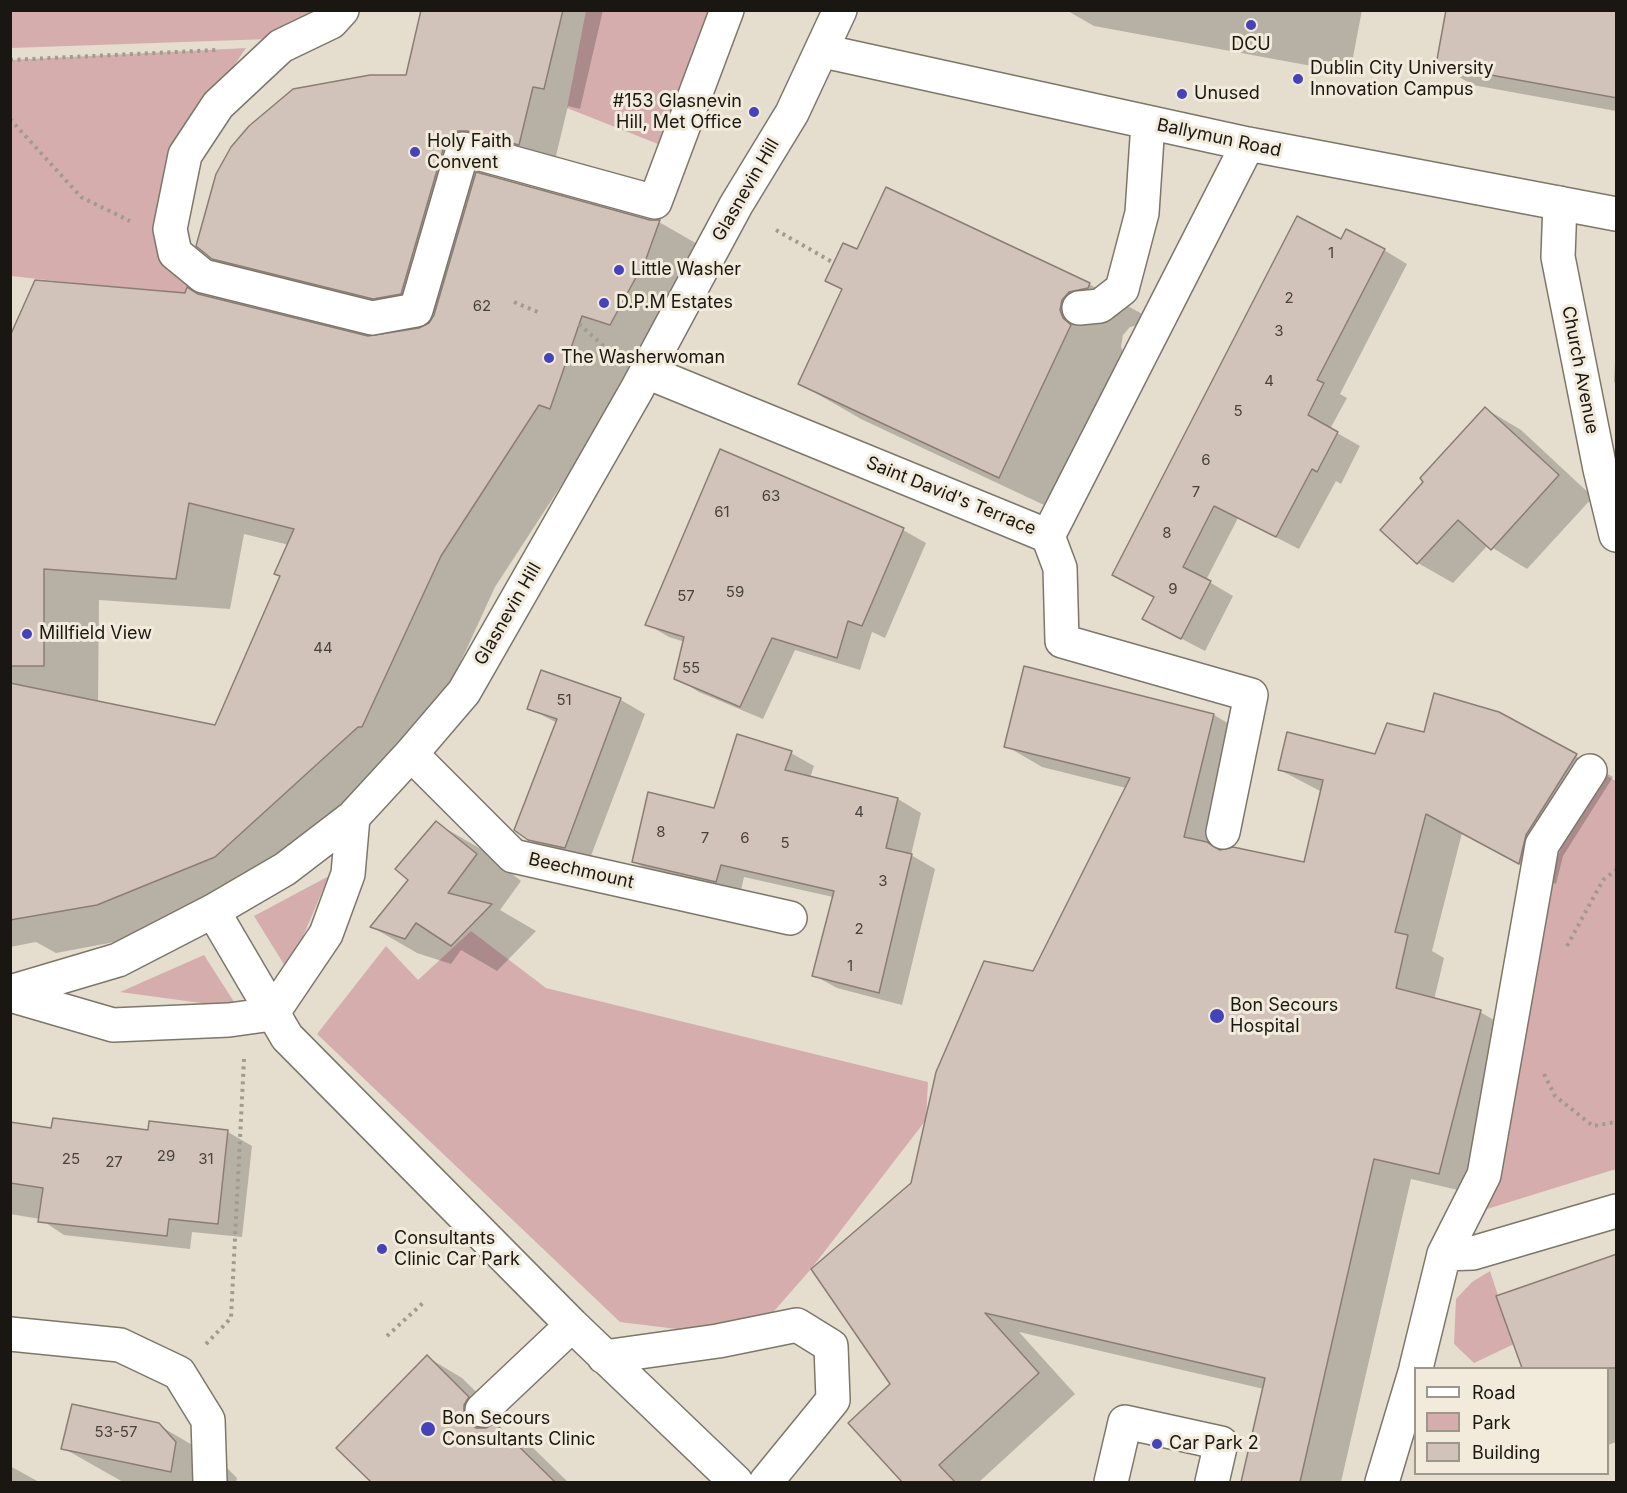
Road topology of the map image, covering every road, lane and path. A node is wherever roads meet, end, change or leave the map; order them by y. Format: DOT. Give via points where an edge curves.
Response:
graph roads {
  1 [pos="342,10"];
  2 [pos="727,10"];
  3 [pos="840,10"];
  4 [pos="281,46"];
  5 [pos="823,51"];
  6 [pos="10,60"];
  7 [pos="10,119"];
  8 [pos="1148,123"];
  9 [pos="1248,144"];
  10 [pos="1560,203"];
  11 [pos="1617,214"];
  12 [pos="170,229"];
  13 [pos="776,230"];
  14 [pos="834,263"];
  15 [pos="514,302"];
  16 [pos="1079,308"];
  17 [pos="540,313"];
  18 [pos="579,324"];
  19 [pos="607,350"];
  20 [pos="647,372"];
  21 [pos="1617,535"];
  22 [pos="1048,536"];
  23 [pos="411,754"];
  24 [pos="1590,771"];
  25 [pos="353,817"];
  26 [pos="1223,832"];
  27 [pos="1617,870"];
  28 [pos="213,911"];
  29 [pos="790,918"];
  30 [pos="1563,954"];
  31 [pos="10,993"];
  32 [pos="272,1014"];
  33 [pos="1541,1068"];
  34 [pos="1617,1122"];
  35 [pos="1617,1212"];
  36 [pos="1444,1254"];
  37 [pos="423,1303"];
  38 [pos="572,1325"];
  39 [pos="10,1334"];
  40 [pos="387,1336"];
  41 [pos="604,1357"];
  42 [pos="1416,1367"];
  43 [pos="179,1373"];
  44 [pos="1414,1376"];
  45 [pos="482,1410"];
  46 [pos="210,1482"];
  47 [pos="736,1482"];
  48 [pos="766,1482"];
  49 [pos="1112,1482"];
  50 [pos="1212,1482"];
  51 [pos="1382,1482"];
  1 -- 4 [label="street" via="331,22"];
  2 -- 12 [label="street" via="655,202 463,149 416,310 372,318 203,276 176,253"];
  3 -- 5 [label="street, Glasnevin Hill"];
  4 -- 6 [label="path"];
  4 -- 12 [label="street" via="218,105 185,155"];
  5 -- 8 [label="street, Ballymun Road"];
  5 -- 20 [label="street, Glasnevin Hill"];
  7 -- 12 [label="path" via="81,197 148,231"];
  8 -- 9 [label="street, Ballymun Road"];
  8 -- 16 [label="street" via="1142,213 1122,289 1100,306"];
  9 -- 10 [label="street, Ballymun Road"];
  9 -- 22 [label="street, Saint David's Terrace"];
  10 -- 11 [label="street, Ballymun Road"];
  10 -- 21 [label="street, Church Avenue" via="1558,256"];
  13 -- 14 [label="path"];
  15 -- 17 [label="path"];
  18 -- 19 [label="path"];
  20 -- 22 [label="street, Saint David's Terrace"];
  20 -- 23 [label="street, Glasnevin Hill" via="464,692"];
  22 -- 26 [label="street" via="1060,568 1062,641 1251,694"];
  23 -- 25 [label="street, Glasnevin Hill"];
  23 -- 29 [label="street, Beechmount" via="513,856"];
  24 -- 36 [label="street" via="1542,846 1484,1175"];
  25 -- 28 [label="street, Glasnevin Hill" via="285,868"];
  25 -- 32 [label="street" via="348,874 326,934"];
  27 -- 30 [label="path" via="1603,880"];
  28 -- 31 [label="street, Glasnevin Hill" via="118,960"];
  28 -- 32 [label="street"];
  31 -- 32 [label="street" via="113,1025 229,1020"];
  32 -- 38 [label="street" via="293,1044"];
  32 -- 43 [label="path" via="245,1045 231,1318"];
  33 -- 34 [label="path" via="1555,1096 1593,1126"];
  35 -- 36 [label="street" via="1473,1253"];
  36 -- 42 [label="street"];
  37 -- 40 [label="path"];
  38 -- 41 [label="street"];
  38 -- 45 [label="street"];
  39 -- 43 [label="street" via="120,1346"];
  41 -- 47 [label="street"];
  41 -- 48 [label="street" via="718,1341 797,1324 831,1346 833,1400"];
  43 -- 46 [label="street" via="208,1420"];
  44 -- 51 [label="street"];
  49 -- 50 [label="street" via="1125,1422 1221,1443"];
}
